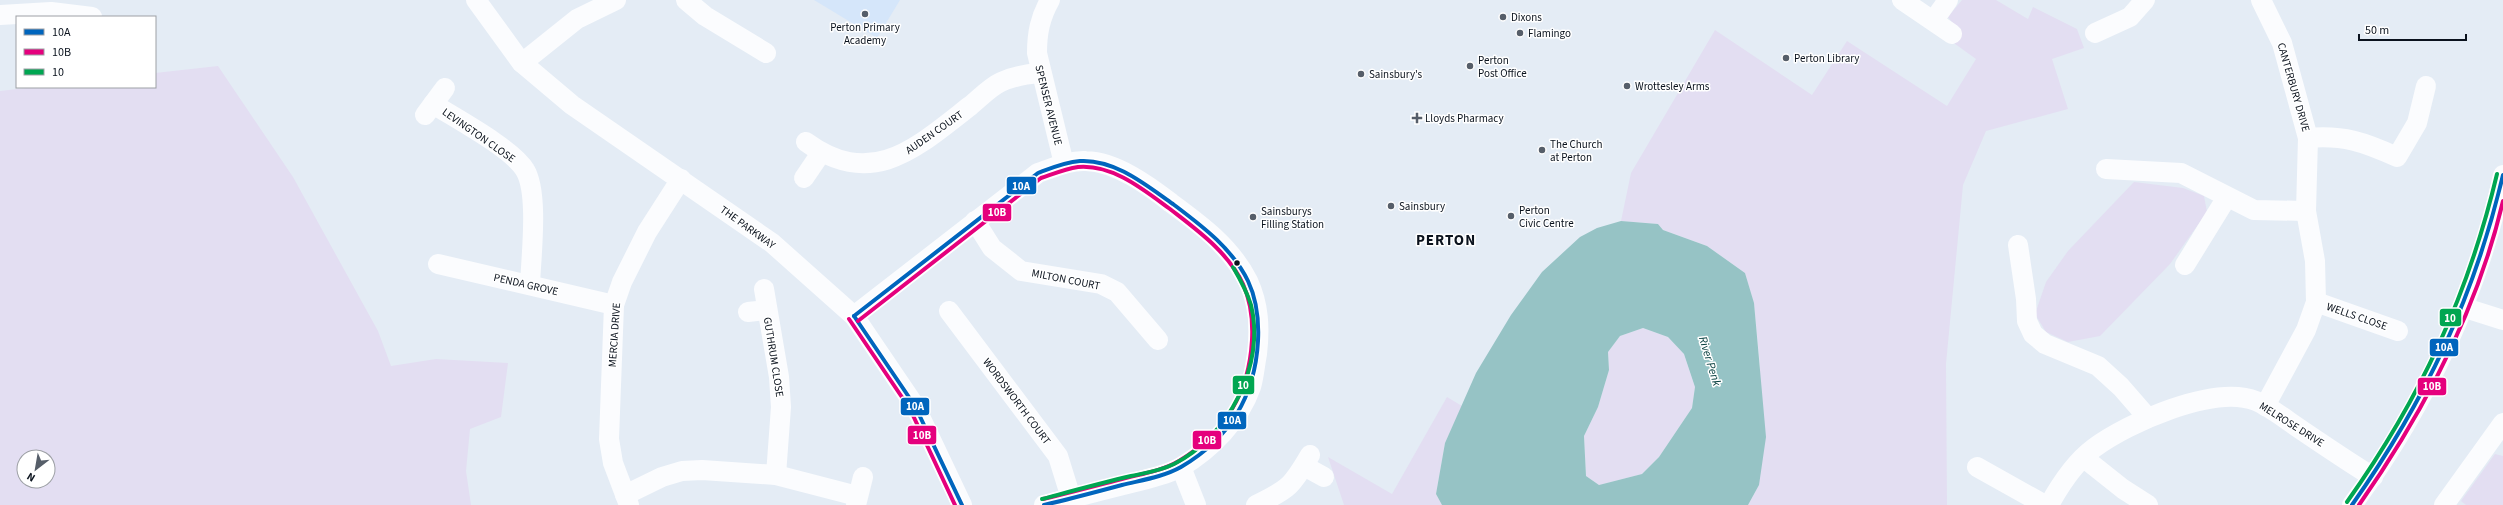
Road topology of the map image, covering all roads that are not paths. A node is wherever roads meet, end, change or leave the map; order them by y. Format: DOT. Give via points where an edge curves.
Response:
graph roads {
  1 [pos="476,0"];
  2 [pos="616,0"];
  3 [pos="686,0"];
  4 [pos="1050,0"];
  5 [pos="1902,0"];
  6 [pos="1948,0"];
  7 [pos="2145,0"];
  8 [pos="2261,0"];
  9 [pos="87,11"];
  10 [pos="0,15"];
  11 [pos="1934,20"];
  12 [pos="2095,33"];
  13 [pos="1952,34"];
  14 [pos="766,53"];
  15 [pos="522,63"];
  16 [pos="1040,73"];
  17 [pos="2426,86"];
  18 [pos="434,102"];
  19 [pos="2308,138"];
  20 [pos="1064,164"];
  21 [pos="2106,169"];
  22 [pos="2503,175"];
  23 [pos="804,178"];
  24 [pos="681,179"];
  25 [pos="2227,197"];
  26 [pos="2306,211"];
  27 [pos="975,221"];
  28 [pos="2018,245"];
  29 [pos="438,264"];
  30 [pos="2186,265"];
  31 [pos="530,285"];
  32 [pos="764,289"];
  33 [pos="2316,302"];
  34 [pos="614,305"];
  35 [pos="2462,307"];
  36 [pos="949,311"];
  37 [pos="854,316"];
  38 [pos="2503,320"];
  39 [pos="2398,331"];
  40 [pos="1158,340"];
  41 [pos="2265,406"];
  42 [pos="2148,418"];
  43 [pos="2503,423"];
  44 [pos="2497,445"];
  45 [pos="2084,458"];
  46 [pos="1978,467"];
  47 [pos="1180,468"];
  48 [pos="776,475"];
  49 [pos="863,477"];
  50 [pos="1324,477"];
  51 [pos="2373,477"];
  52 [pos="1071,498"];
  53 [pos="627,500"];
  54 [pos="856,501"];
  55 [pos="962,505"];
  56 [pos="1044,505"];
  57 [pos="1196,505"];
  58 [pos="1256,505"];
  59 [pos="2045,505"];
  60 [pos="2049,505"];
  61 [pos="2148,505"];
  62 [pos="2352,505"];
  63 [pos="2444,505"];
  1 -- 15 [label="street, THE PARKWAY"];
  2 -- 15 [label="street" via="577,19"];
  3 -- 14 [label="street" via="705,16"];
  4 -- 16 [label="street, SPENSER AVENUE" via="1040,21 1037,36"];
  5 -- 11 [label="street"];
  6 -- 11 [label="street"];
  7 -- 12 [label="street" via="2130,17"];
  8 -- 19 [label="street, CANTERBURY DRIVE" via="2282,43"];
  9 -- 10 [label="street"];
  11 -- 13 [label="street"];
  15 -- 24 [label="street, THE PARKWAY" via="572,105"];
  16 -- 20 [label="street, SPENSER AVENUE"];
  16 -- 23 [label="street, AUDEN COURT" via="1020,75 1001,82 905,153 878,163 849,164 813,147"];
  17 -- 19 [label="street" via="2417,123 2397,157 2365,142 2345,138"];
  18 -- 31 [label="street, LEVINGTON CLOSE" via="513,156 525,170 532,202"];
  19 -- 26 [label="street, CANTERBURY DRIVE"];
  20 -- 27 [label="street" via="1038,173"];
  20 -- 47 [label="street" via="1086,160 1106,165 1162,196 1210,232 1228,251 1248,282 1258,310 1258,341 1251,387 1233,421 1221,436"];
  21 -- 25 [label="street" via="2181,173"];
  22 -- 35 [label="street" via="2495,215 2478,269"];
  24 -- 34 [label="street, MERCIA DRIVE" via="647,232 622,282"];
  24 -- 37 [label="street, THE PARKWAY" via="772,243"];
  25 -- 26 [label="street" via="2254,210"];
  25 -- 30 [label="street"];
  26 -- 33 [label="street, CANTERBURY DRIVE" via="2315,261"];
  27 -- 37 [label="street"];
  27 -- 40 [label="street, MILTON COURT" via="992,248 1021,271 1101,284 1117,292"];
  28 -- 42 [label="street" via="2027,321 2033,334 2045,344 2098,366 2121,387"];
  29 -- 31 [label="street, PENDA GROVE"];
  31 -- 34 [label="street, PENDA GROVE"];
  32 -- 48 [label="street, GUTHRUM CLOSE" via="757,311 779,377 781,408"];
  33 -- 39 [label="street, WELLS CLOSE"];
  33 -- 41 [label="street, CANTERBURY DRIVE" via="2306,330"];
  34 -- 53 [label="street, MERCIA DRIVE" via="610,439 613,463"];
  35 -- 38 [label="street"];
  35 -- 51 [label="street" via="2405,427"];
  36 -- 52 [label="street, WORDSWORTH COURT" via="1058,456"];
  37 -- 55 [label="street, THE PARKWAY" via="915,406"];
  41 -- 42 [label="street, MELROSE DRIVE" via="2237,397 2212,398"];
  41 -- 51 [label="street, MELROSE DRIVE"];
  42 -- 45 [label="street, MELROSE DRIVE" via="2094,448"];
  43 -- 44 [label="street"];
  44 -- 63 [label="street"];
  45 -- 60 [label="street, MELROSE DRIVE" via="2058,488"];
  45 -- 61 [label="street"];
  46 -- 59 [label="street"];
  47 -- 52 [label="street"];
  47 -- 57 [label="street"];
  48 -- 53 [label="street" via="682,471 662,477"];
  48 -- 54 [label="street"];
  49 -- 54 [label="street"];
  50 -- 58 [label="street" via="1307,460 1293,484"];
  51 -- 62 [label="street"];
  52 -- 56 [label="street"];
}
